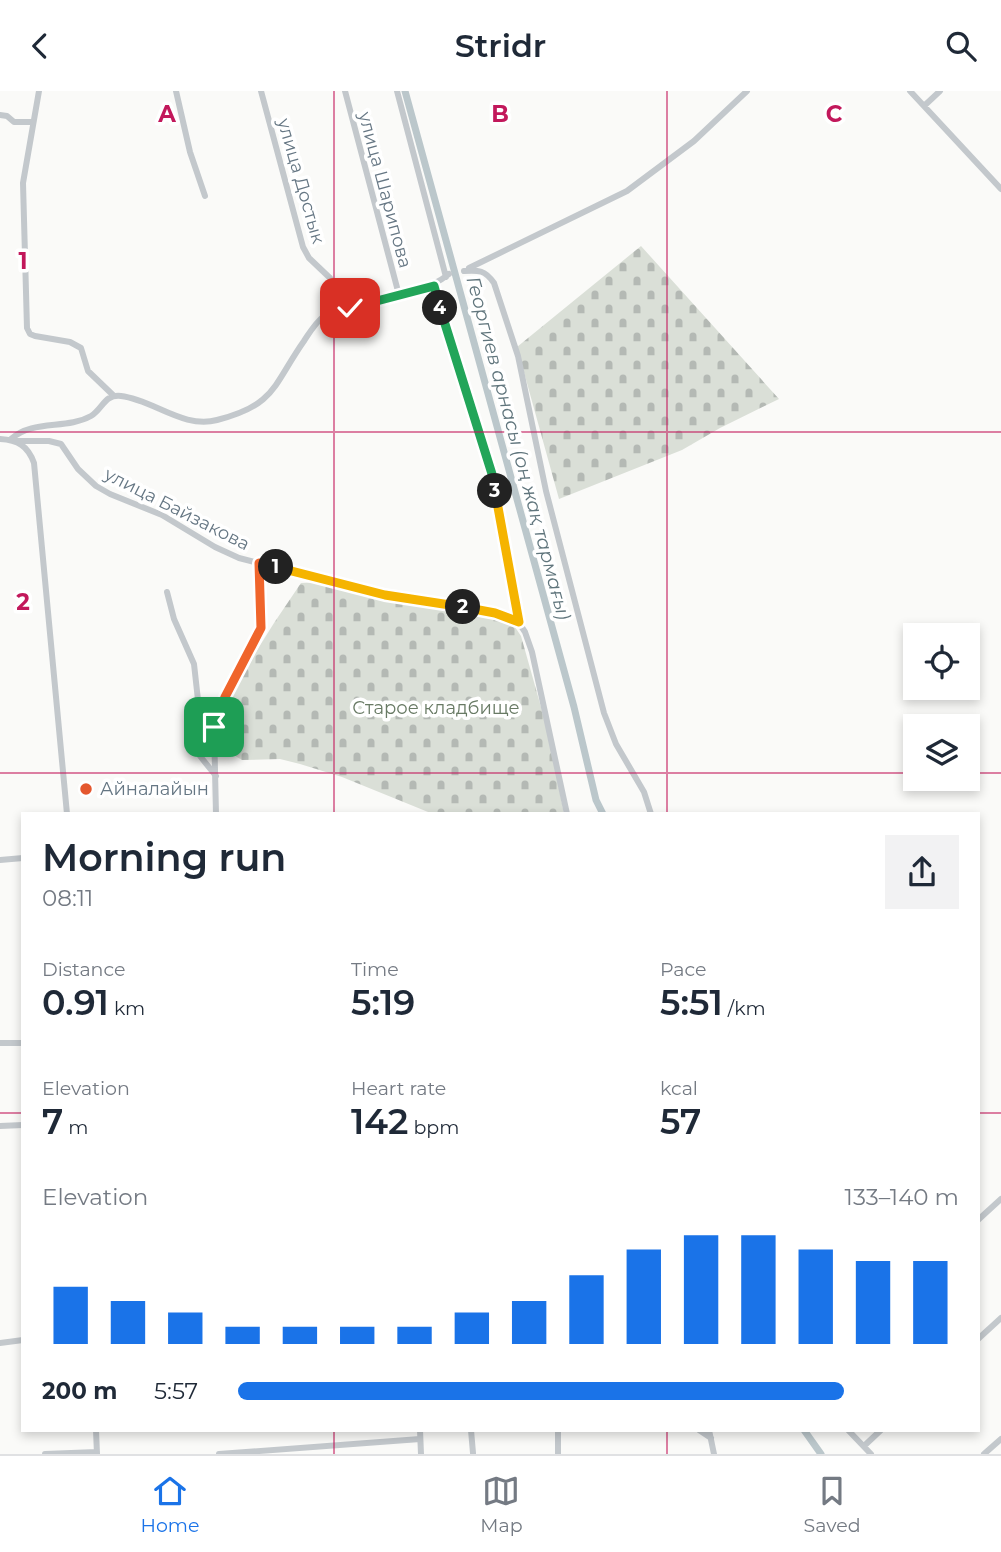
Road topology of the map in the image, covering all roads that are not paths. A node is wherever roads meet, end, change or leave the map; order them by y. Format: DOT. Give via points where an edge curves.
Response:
graph roads {
  1 [pos="39,91"];
  2 [pos="176,91"];
  3 [pos="261,91"];
  4 [pos="345,91"];
  5 [pos="397,91"];
  6 [pos="747,91"];
  7 [pos="910,91"];
  8 [pos="940,91"];
  9 [pos="924,106"];
  10 [pos="0,115"];
  11 [pos="33,121"];
  12 [pos="1001,189"];
  13 [pos="205,196"];
  14 [pos="434,286"];
  15 [pos="399,295"];
  16 [pos="346,307"];
  17 [pos="114,396"];
  18 [pos="0,439"];
  19 [pos="13,440"];
  20 [pos="259,563"];
  21 [pos="167,592"];
  22 [pos="519,622"];
  23 [pos="216,776"];
  24 [pos="67,812"];
  25 [pos="216,812"];
  26 [pos="568,812"];
  27 [pos="650,812"];
  28 [pos="21,858"];
  29 [pos="0,860"];
  30 [pos="0,1043"];
  31 [pos="21,1043"];
  32 [pos="21,1125"];
  33 [pos="0,1126"];
  34 [pos="1001,1199"];
  35 [pos="980,1218"];
  36 [pos="1001,1318"];
  37 [pos="980,1337"];
  38 [pos="21,1341"];
  39 [pos="0,1343"];
  40 [pos="96,1432"];
  41 [pos="420,1432"];
  42 [pos="471,1432"];
  43 [pos="558,1432"];
  44 [pos="702,1432"];
  45 [pos="710,1432"];
  46 [pos="850,1432"];
  47 [pos="879,1432"];
  48 [pos="711,1438"];
  49 [pos="420,1439"];
  50 [pos="1001,1439"];
  51 [pos="864,1446"];
  52 [pos="97,1453"];
  53 [pos="473,1453"];
  54 [pos="45,1454"];
  55 [pos="219,1454"];
  56 [pos="421,1454"];
  57 [pos="558,1454"];
  58 [pos="714,1454"];
  59 [pos="871,1454"];
  60 [pos="984,1454"];
  1 -- 11 [label="street"];
  2 -- 13 [label="street"];
  3 -- 16 [label="street, улица Достык" via="290,213 303,247 330,278"];
  4 -- 15 [label="street, улица Шарипова"];
  5 -- 14 [label="street" via="447,276"];
  6 -- 27 [label="street" via="694,141 627,191 464,271 487,272 494,283 518,356 544,481 604,713"];
  7 -- 9 [label="street"];
  8 -- 9 [label="street"];
  9 -- 12 [label="street"];
  10 -- 11 [label="street" via="14,122"];
  11 -- 17 [label="street" via="23,183 28,331 81,348 88,371"];
  14 -- 15 [label="street"];
  14 -- 22 [label="street" via="492,474"];
  15 -- 16 [label="street"];
  16 -- 17 [label="street" via="320,319 268,397 230,416 210,422 187,420 145,402"];
  17 -- 19 [label="street" via="92,415 33,427 18,432"];
  18 -- 19 [label="street, улица Байзакова"];
  19 -- 20 [label="street, улица Байзакова" via="61,444 96,486 162,515 215,547"];
  19 -- 24 [label="street, улица Байзакова" via="27,447 34,463"];
  20 -- 22 [label="street, улица Байзакова"];
  20 -- 23 [label="street, улица Байзакова" via="261,628 218,714"];
  21 -- 23 [label="street" via="194,664 197,746"];
  22 -- 26 [label="street" via="532,652"];
  23 -- 25 [label="street, улица Байзакова"];
  28 -- 29 [label="street"];
  30 -- 31 [label="street"];
  32 -- 33 [label="street"];
  34 -- 35 [label="street"];
  36 -- 37 [label="street"];
  38 -- 39 [label="street"];
  40 -- 52 [label="street"];
  41 -- 49 [label="street"];
  42 -- 53 [label="street"];
  43 -- 57 [label="street"];
  44 -- 48 [label="street"];
  45 -- 48 [label="street"];
  46 -- 51 [label="street"];
  47 -- 51 [label="street"];
  48 -- 58 [label="street"];
  49 -- 55 [label="street"];
  49 -- 56 [label="street"];
  50 -- 60 [label="street"];
  51 -- 59 [label="street"];
  52 -- 54 [label="street"];
}
